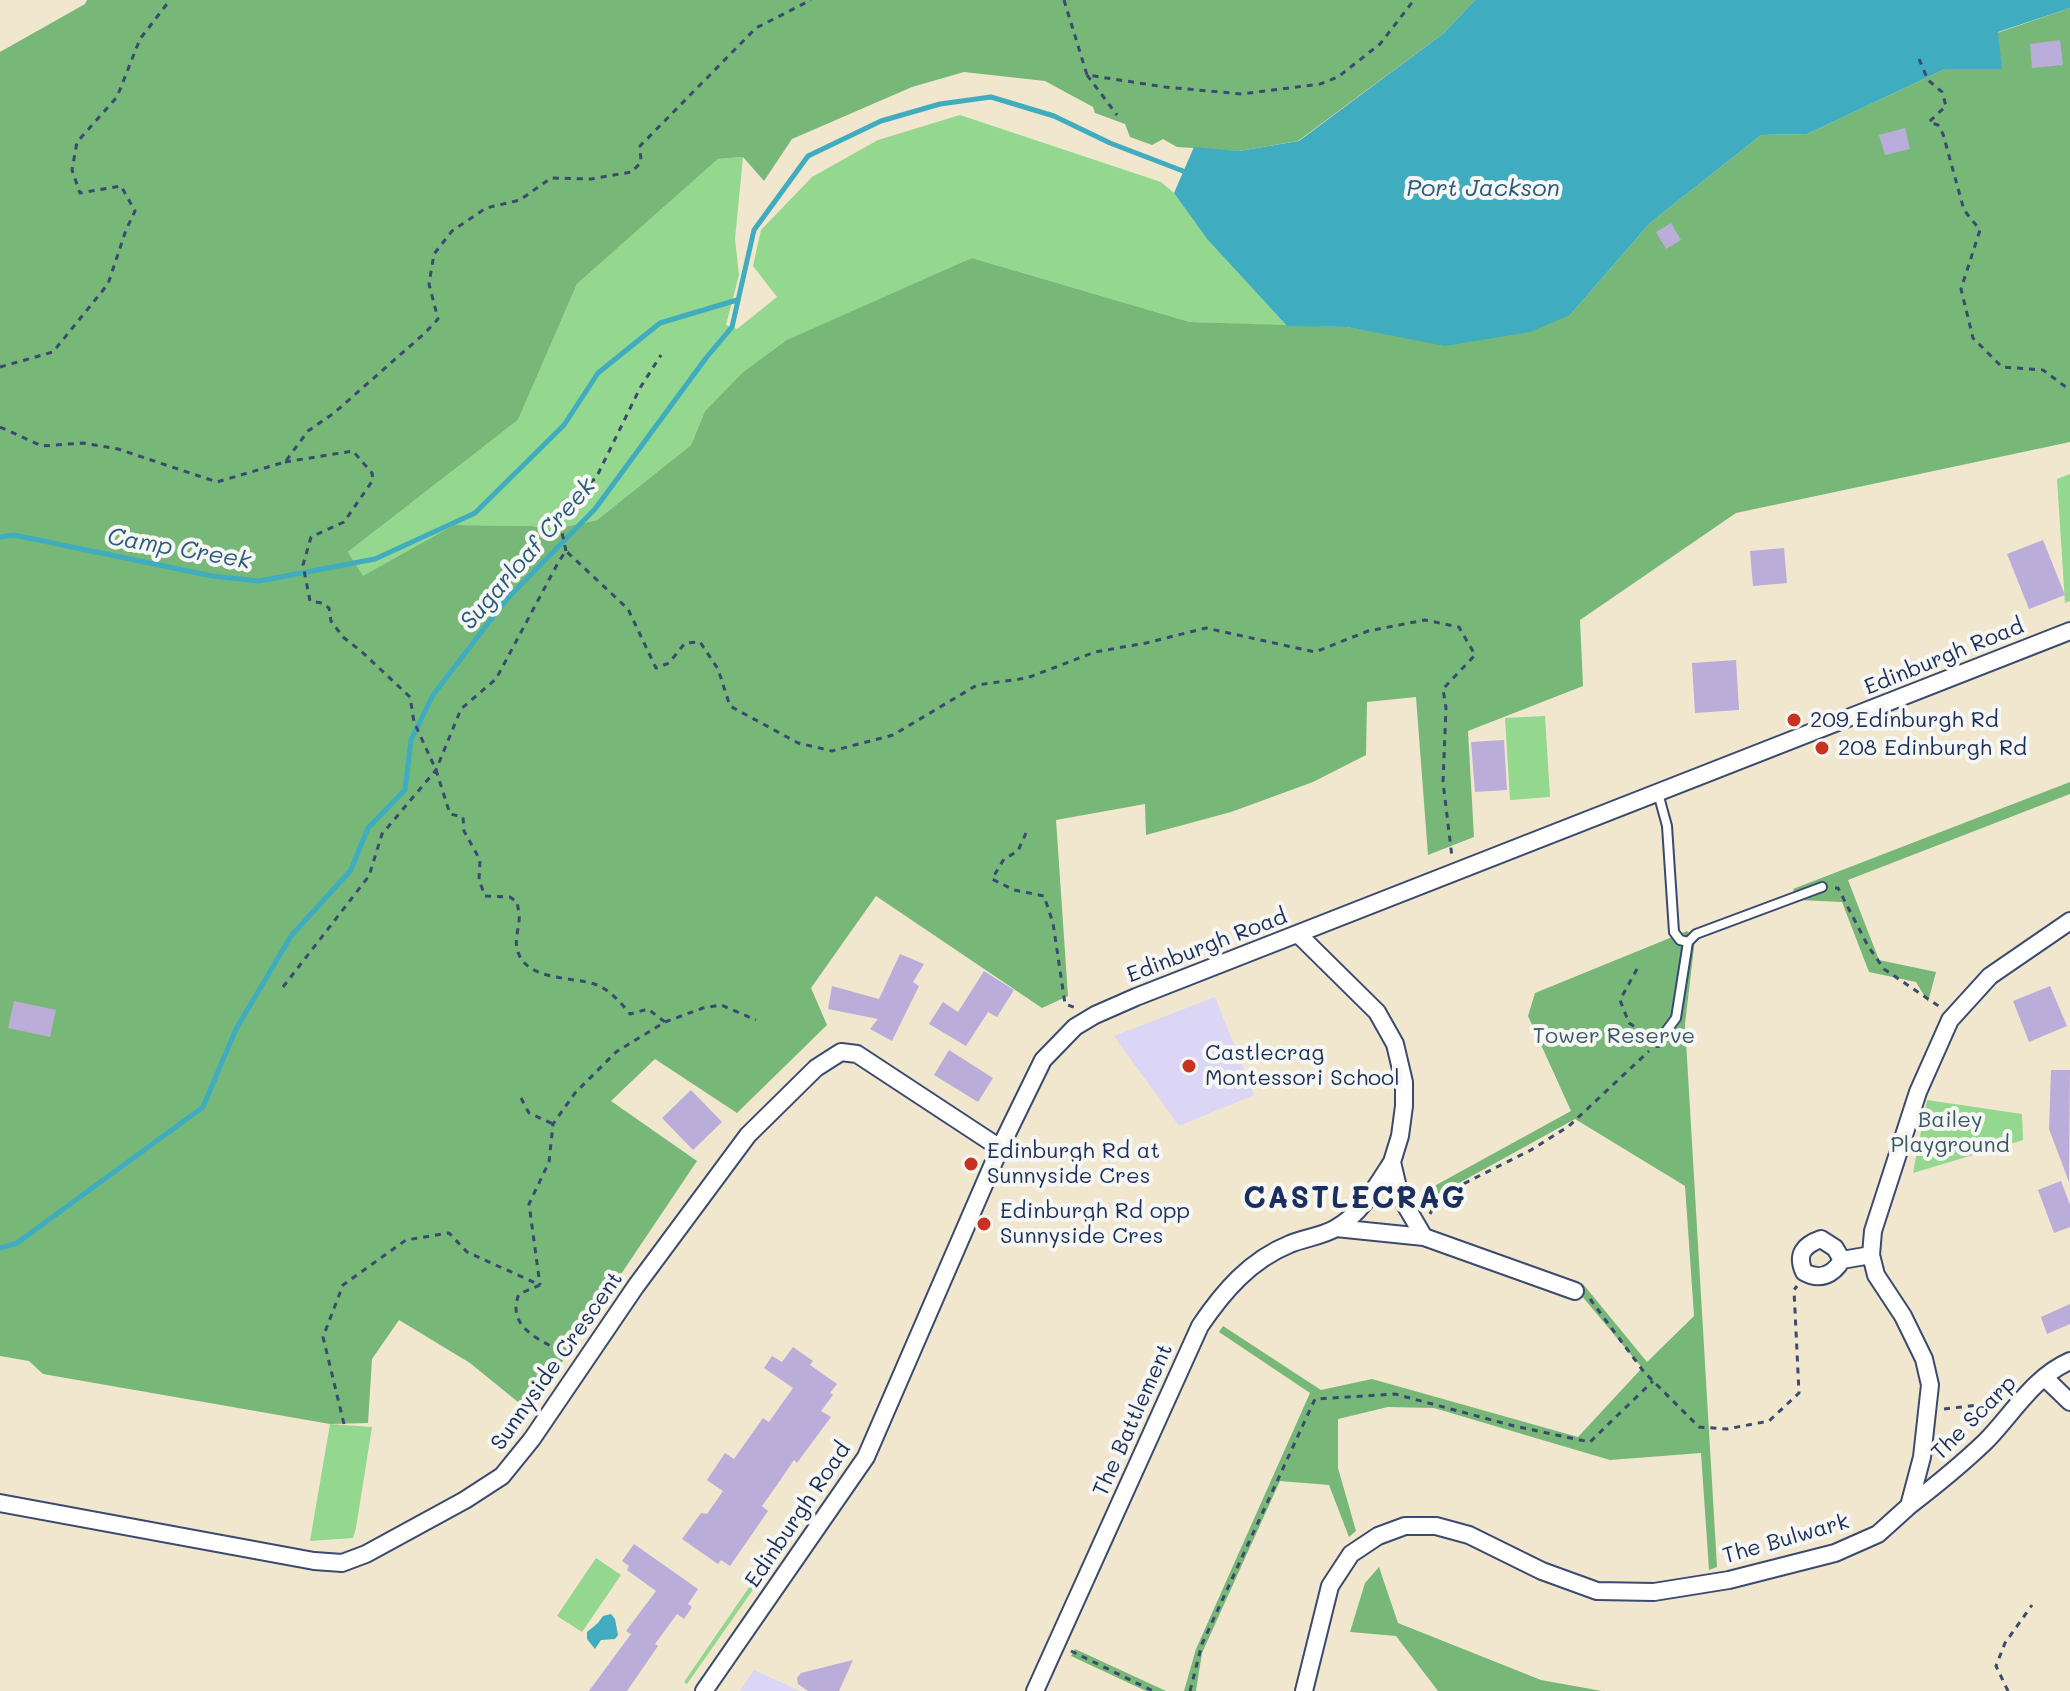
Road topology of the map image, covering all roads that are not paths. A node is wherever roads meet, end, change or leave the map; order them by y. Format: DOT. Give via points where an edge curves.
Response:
graph roads {
  1 [pos="2070,631"];
  2 [pos="1658,792"];
  3 [pos="1822,887"];
  4 [pos="2070,921"];
  5 [pos="1298,934"];
  6 [pos="1688,942"];
  7 [pos="1658,1042"];
  8 [pos="1000,1148"];
  9 [pos="1392,1162"];
  10 [pos="1336,1228"];
  11 [pos="1423,1234"];
  12 [pos="1871,1255"];
  13 [pos="1842,1260"];
  14 [pos="1575,1291"];
  15 [pos="2070,1361"];
  16 [pos="2045,1378"];
  17 [pos="2070,1402"];
  18 [pos="0,1503"];
  19 [pos="1909,1506"];
  20 [pos="704,1691"];
  21 [pos="1035,1691"];
  22 [pos="1304,1691"];
  1 -- 2 [label="street, Edinburgh Road"];
  2 -- 5 [label="street, Edinburgh Road"];
  2 -- 6 [label="lane" via="1667,826 1674,932"];
  3 -- 6 [label="lane" via="1696,934"];
  4 -- 12 [label="street" via="1990,976 1954,1016 1918,1092 1873,1231"];
  5 -- 8 [label="street, Edinburgh Road" via="1075,1027 1043,1060"];
  5 -- 9 [label="street" via="1377,1012 1395,1044 1404,1106"];
  6 -- 7 [label="lane" via="1676,1018"];
  8 -- 18 [label="street, Sunnyside Crescent" via="857,1054 841,1052 816,1068 748,1135 502,1476 342,1563"];
  8 -- 20 [label="street, Edinburgh Road" via="866,1457"];
  9 -- 10 [label="street, The Battlement" via="1374,1191"];
  9 -- 11 [label="street" via="1400,1196"];
  10 -- 11 [label="street, The Battlement"];
  10 -- 21 [label="street, The Battlement" via="1286,1246 1249,1269 1219,1297 1200,1326"];
  11 -- 14 [label="street, The Battlement"];
  12 -- 13 [label="street"];
  12 -- 19 [label="street" via="1876,1275 1924,1359 1930,1385 1922,1457"];
  13 -- 13 [label="street" via="1826,1276 1808,1274 1800,1262 1808,1244 1821,1239"];
  15 -- 16 [label="street, The Scarp"];
  16 -- 17 [label="street"];
  16 -- 19 [label="street, The Scarp" via="1988,1439"];
  19 -- 22 [label="street, The Bulwark" via="1878,1534 1835,1553 1729,1580 1654,1592 1597,1591 1469,1535 1436,1526 1405,1526 1351,1554 1330,1586"];
}
